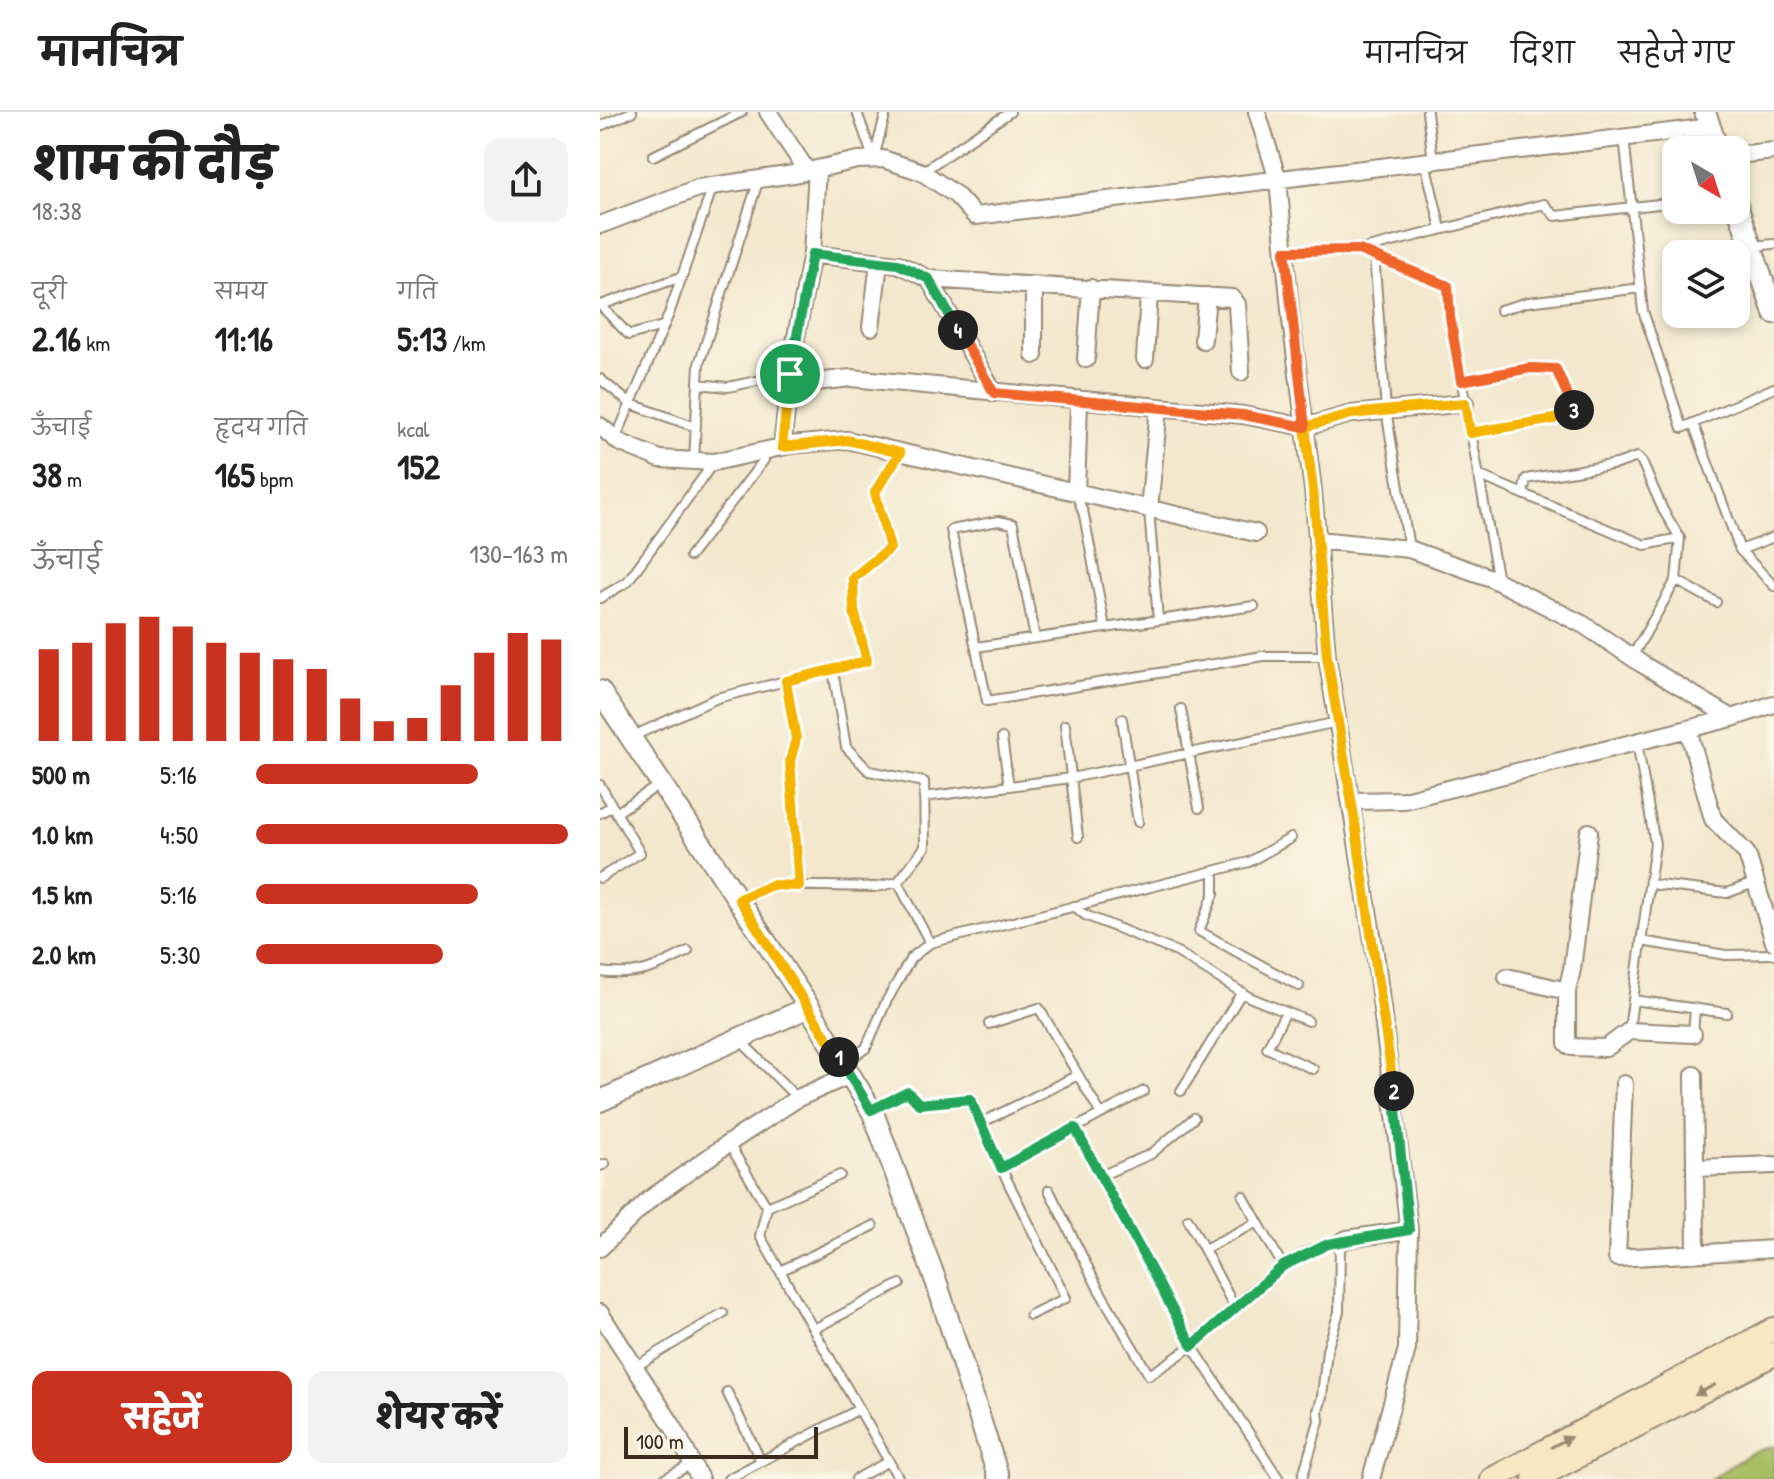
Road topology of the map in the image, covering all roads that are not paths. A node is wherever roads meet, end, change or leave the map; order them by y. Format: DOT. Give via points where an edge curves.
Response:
graph roads {
  1 [pos="632,112"];
  2 [pos="742,112"];
  3 [pos="768,112"];
  4 [pos="857,112"];
  5 [pos="886,112"];
  6 [pos="1010,112"];
  7 [pos="1257,112"];
  8 [pos="1427,112"];
  9 [pos="1708,119"];
  10 [pos="600,126"];
  11 [pos="1624,137"];
  12 [pos="1774,151"];
  13 [pos="1750,154"];
  14 [pos="653,156"];
  15 [pos="874,159"];
  16 [pos="1429,162"];
  17 [pos="812,170"];
  18 [pos="922,172"];
  19 [pos="759,179"];
  20 [pos="1278,180"];
  21 [pos="713,185"];
  22 [pos="1662,204"];
  23 [pos="1632,207"];
  24 [pos="601,222"];
  25 [pos="1744,224"];
  26 [pos="1441,229"];
  27 [pos="1774,244"];
  28 [pos="1751,246"];
  29 [pos="1359,250"];
  30 [pos="1285,251"];
  31 [pos="812,254"];
  32 [pos="1374,255"];
  33 [pos="879,263"];
  34 [pos="681,277"];
  35 [pos="929,279"];
  36 [pos="1034,285"];
  37 [pos="1091,288"];
  38 [pos="1641,288"];
  39 [pos="1149,293"];
  40 [pos="1207,296"];
  41 [pos="600,305"];
  42 [pos="1500,310"];
  43 [pos="1774,313"];
  44 [pos="663,326"];
  45 [pos="871,327"];
  46 [pos="1203,340"];
  47 [pos="1034,355"];
  48 [pos="1086,359"];
  49 [pos="1145,359"];
  50 [pos="1241,372"];
  51 [pos="600,379"];
  52 [pos="789,380"];
  53 [pos="1461,381"];
  54 [pos="698,384"];
  55 [pos="1774,388"];
  56 [pos="994,393"];
  57 [pos="1079,402"];
  58 [pos="1465,403"];
  59 [pos="631,404"];
  60 [pos="1159,408"];
  61 [pos="1386,410"];
  62 [pos="1693,423"];
  63 [pos="600,426"];
  64 [pos="696,427"];
  65 [pos="1305,427"];
  66 [pos="1470,433"];
  67 [pos="616,440"];
  68 [pos="782,447"];
  69 [pos="763,451"];
  70 [pos="900,453"];
  71 [pos="694,461"];
  72 [pos="714,462"];
  73 [pos="1478,475"];
  74 [pos="1076,493"];
  75 [pos="1523,494"];
  76 [pos="1149,509"];
  77 [pos="1256,533"];
  78 [pos="1774,537"];
  79 [pos="1680,538"];
  80 [pos="1317,540"];
  81 [pos="1409,549"];
  82 [pos="1740,550"];
  83 [pos="690,556"];
  84 [pos="1676,580"];
  85 [pos="1498,582"];
  86 [pos="1774,586"];
  87 [pos="600,598"];
  88 [pos="1716,602"];
  89 [pos="1254,606"];
  90 [pos="1158,620"];
  91 [pos="1105,628"];
  92 [pos="1035,638"];
  93 [pos="976,647"];
  94 [pos="1327,656"];
  95 [pos="1632,657"];
  96 [pos="833,670"];
  97 [pos="786,681"];
  98 [pos="600,691"];
  99 [pos="1774,704"];
  100 [pos="1181,709"];
  101 [pos="1732,718"];
  102 [pos="1122,719"];
  103 [pos="1338,722"];
  104 [pos="1065,725"];
  105 [pos="1688,729"];
  106 [pos="631,737"];
  107 [pos="1002,738"];
  108 [pos="1637,742"];
  109 [pos="1189,752"];
  110 [pos="1129,765"];
  111 [pos="1071,778"];
  112 [pos="661,783"];
  113 [pos="600,785"];
  114 [pos="1009,786"];
  115 [pos="924,797"];
  116 [pos="1351,801"];
  117 [pos="1199,808"];
  118 [pos="614,809"];
  119 [pos="600,813"];
  120 [pos="1138,822"];
  121 [pos="1589,832"];
  122 [pos="1078,837"];
  123 [pos="1291,838"];
  124 [pos="1214,871"];
  125 [pos="600,878"];
  126 [pos="898,882"];
  127 [pos="1754,883"];
  128 [pos="1650,884"];
  129 [pos="799,886"];
  130 [pos="739,899"];
  131 [pos="1074,906"];
  132 [pos="1641,941"];
  133 [pos="1774,942"];
  134 [pos="930,943"];
  135 [pos="688,951"];
  136 [pos="1774,954"];
  137 [pos="600,972"];
  138 [pos="1507,977"];
  139 [pos="1299,986"];
  140 [pos="1567,991"];
  141 [pos="1242,992"];
  142 [pos="1633,1000"];
  143 [pos="809,1007"];
  144 [pos="1695,1009"];
  145 [pos="1286,1012"];
  146 [pos="1727,1013"];
  147 [pos="1308,1021"];
  148 [pos="989,1024"];
  149 [pos="1629,1031"];
  150 [pos="1693,1034"];
  151 [pos="738,1038"];
  152 [pos="847,1069"];
  153 [pos="1313,1069"];
  154 [pos="1078,1075"];
  155 [pos="1694,1075"];
  156 [pos="1624,1084"];
  157 [pos="1144,1091"];
  158 [pos="1181,1091"];
  159 [pos="798,1098"];
  160 [pos="600,1101"];
  161 [pos="871,1110"];
  162 [pos="1101,1114"];
  163 [pos="1194,1118"];
  164 [pos="981,1123"];
  165 [pos="1075,1128"];
  166 [pos="729,1143"];
  167 [pos="1774,1165"];
  168 [pos="1001,1168"];
  169 [pos="1696,1168"];
  170 [pos="840,1175"];
  171 [pos="1100,1176"];
  172 [pos="1049,1190"];
  173 [pos="1243,1196"];
  174 [pos="767,1207"];
  175 [pos="1188,1219"];
  176 [pos="1258,1222"];
  177 [pos="873,1226"];
  178 [pos="1409,1230"];
  179 [pos="1340,1243"];
  180 [pos="600,1248"];
  181 [pos="1204,1249"];
  182 [pos="1774,1249"];
  183 [pos="1696,1254"];
  184 [pos="1283,1266"];
  185 [pos="780,1271"];
  186 [pos="900,1284"];
  187 [pos="1235,1308"];
  188 [pos="600,1313"];
  189 [pos="723,1313"];
  190 [pos="1030,1315"];
  191 [pos="814,1329"];
  192 [pos="1774,1329"];
  193 [pos="1192,1346"];
  194 [pos="1774,1354"];
  195 [pos="635,1367"];
  196 [pos="727,1392"];
  197 [pos="859,1409"];
  198 [pos="761,1461"];
  199 [pos="889,1461"];
  200 [pos="696,1472"];
  201 [pos="664,1479"];
  202 [pos="728,1479"];
  203 [pos="856,1479"];
  204 [pos="899,1479"];
  205 [pos="999,1479"];
  206 [pos="1279,1479"];
  207 [pos="1302,1479"];
  208 [pos="1371,1479"];
  209 [pos="1492,1479"];
  210 [pos="1534,1479"];
  1 -- 10 [label="lane"];
  2 -- 14 [label="lane"];
  3 -- 17 [label="street"];
  4 -- 15 [label="lane"];
  5 -- 15 [label="lane"];
  6 -- 18 [label="lane"];
  7 -- 20 [label="street"];
  8 -- 16 [label="lane"];
  9 -- 11 [label="street"];
  11 -- 16 [label="street"];
  11 -- 23 [label="lane"];
  12 -- 13 [label="street"];
  15 -- 17 [label="street"];
  15 -- 18 [label="street"];
  16 -- 20 [label="street"];
  16 -- 26 [label="lane"];
  17 -- 19 [label="street"];
  17 -- 31 [label="street"];
  18 -- 20 [label="street" via="956,195 975,216"];
  19 -- 21 [label="street"];
  19 -- 54 [label="lane" via="699,364"];
  20 -- 30 [label="street"];
  21 -- 24 [label="street"];
  21 -- 34 [label="lane"];
  22 -- 23 [label="lane"];
  23 -- 26 [label="lane" via="1555,216 1544,204"];
  23 -- 38 [label="lane"];
  25 -- 28 [label="street"];
  26 -- 29 [label="lane"];
  27 -- 28 [label="lane"];
  28 -- 43 [label="street"];
  29 -- 30 [label="lane"];
  29 -- 32 [label="lane"];
  30 -- 65 [label="street"];
  31 -- 33 [label="street"];
  31 -- 52 [label="street"];
  32 -- 53 [label="lane" via="1448,286"];
  32 -- 61 [label="lane"];
  33 -- 35 [label="street" via="898,264"];
  33 -- 45 [label="street"];
  34 -- 41 [label="lane"];
  34 -- 44 [label="lane"];
  35 -- 36 [label="street"];
  35 -- 56 [label="street"];
  36 -- 37 [label="street"];
  36 -- 47 [label="street"];
  37 -- 39 [label="street"];
  37 -- 48 [label="street"];
  38 -- 42 [label="lane"];
  38 -- 62 [label="lane" via="1643,311 1682,428"];
  39 -- 40 [label="street"];
  39 -- 49 [label="street"];
  40 -- 46 [label="street"];
  40 -- 50 [label="street" via="1235,300"];
  41 -- 44 [label="lane" via="629,335"];
  44 -- 59 [label="lane"];
  51 -- 59 [label="lane"];
  52 -- 54 [label="lane" via="728,387"];
  52 -- 56 [label="street" via="851,378"];
  52 -- 68 [label="street"];
  53 -- 58 [label="lane"];
  53 -- 66 [label="lane" via="1530,368 1556,369 1574,410 1554,419"];
  54 -- 64 [label="lane"];
  55 -- 62 [label="lane"];
  56 -- 57 [label="street"];
  57 -- 60 [label="street"];
  57 -- 74 [label="street"];
  58 -- 61 [label="street"];
  58 -- 66 [label="lane"];
  59 -- 64 [label="lane"];
  59 -- 67 [label="lane"];
  60 -- 65 [label="street"];
  60 -- 76 [label="street"];
  61 -- 65 [label="street"];
  61 -- 81 [label="lane"];
  62 -- 82 [label="lane"];
  63 -- 67 [label="street"];
  64 -- 71 [label="lane"];
  65 -- 80 [label="street"];
  66 -- 73 [label="lane"];
  67 -- 71 [label="street" via="660,459"];
  68 -- 69 [label="street"];
  68 -- 70 [label="street" via="847,440"];
  69 -- 72 [label="street"];
  69 -- 83 [label="lane" via="764,460"];
  70 -- 74 [label="street"];
  70 -- 96 [label="lane" via="875,492 890,548 853,578 854,611 867,661"];
  71 -- 72 [label="street"];
  72 -- 87 [label="lane" via="627,582"];
  73 -- 75 [label="lane"];
  73 -- 85 [label="lane"];
  74 -- 76 [label="street"];
  74 -- 91 [label="lane"];
  75 -- 79 [label="lane" via="1645,545"];
  75 -- 79 [label="lane" via="1526,479 1637,457"];
  76 -- 77 [label="street"];
  76 -- 90 [label="lane"];
  78 -- 82 [label="lane"];
  79 -- 84 [label="lane"];
  80 -- 81 [label="street"];
  80 -- 94 [label="street"];
  81 -- 85 [label="street"];
  82 -- 86 [label="lane"];
  84 -- 88 [label="lane"];
  84 -- 95 [label="lane"];
  85 -- 95 [label="street" via="1584,625"];
  89 -- 90 [label="lane"];
  90 -- 91 [label="lane"];
  91 -- 92 [label="lane"];
  92 -- 93 [label="lane"];
  92 -- 93 [label="lane" via="1013,524 998,521 951,530"];
  93 -- 94 [label="lane" via="987,701 1263,656"];
  94 -- 103 [label="street"];
  95 -- 101 [label="street"];
  96 -- 97 [label="lane"];
  96 -- 115 [label="lane" via="846,747 869,771 924,782"];
  97 -- 106 [label="lane" via="717,698"];
  97 -- 129 [label="lane" via="796,739 790,761"];
  98 -- 106 [label="street"];
  99 -- 101 [label="street"];
  100 -- 109 [label="lane"];
  101 -- 105 [label="street"];
  102 -- 110 [label="lane"];
  103 -- 109 [label="lane"];
  103 -- 116 [label="street"];
  104 -- 111 [label="lane"];
  105 -- 108 [label="street"];
  105 -- 127 [label="street" via="1713,819 1747,854"];
  106 -- 112 [label="street"];
  107 -- 114 [label="lane"];
  108 -- 116 [label="street" via="1404,800"];
  108 -- 128 [label="lane" via="1655,844"];
  109 -- 110 [label="lane"];
  109 -- 117 [label="lane"];
  110 -- 111 [label="lane"];
  110 -- 120 [label="lane"];
  111 -- 114 [label="lane"];
  111 -- 122 [label="lane"];
  112 -- 118 [label="lane"];
  112 -- 130 [label="street"];
  113 -- 118 [label="lane"];
  114 -- 115 [label="lane"];
  115 -- 126 [label="lane" via="925,847"];
  116 -- 178 [label="street"];
  118 -- 119 [label="lane"];
  118 -- 125 [label="lane" via="640,853"];
  121 -- 140 [label="street"];
  123 -- 124 [label="lane" via="1249,862"];
  124 -- 131 [label="lane"];
  124 -- 139 [label="lane" via="1214,894 1199,931"];
  126 -- 129 [label="lane" via="876,887"];
  126 -- 134 [label="lane"];
  127 -- 128 [label="lane" via="1727,893"];
  127 -- 133 [label="street"];
  128 -- 132 [label="lane"];
  129 -- 130 [label="lane" via="772,885"];
  130 -- 143 [label="street"];
  131 -- 134 [label="lane"];
  131 -- 141 [label="lane" via="1177,952"];
  132 -- 136 [label="lane" via="1726,955"];
  132 -- 142 [label="lane"];
  134 -- 152 [label="lane" via="911,958 866,1048"];
  135 -- 137 [label="lane" via="655,969"];
  138 -- 140 [label="street"];
  140 -- 149 [label="street" via="1571,1047 1606,1048"];
  141 -- 145 [label="lane"];
  141 -- 158 [label="lane"];
  142 -- 144 [label="lane"];
  142 -- 149 [label="lane"];
  143 -- 151 [label="street"];
  143 -- 152 [label="street"];
  144 -- 146 [label="lane"];
  144 -- 150 [label="lane"];
  145 -- 147 [label="lane"];
  145 -- 153 [label="lane" via="1267,1048"];
  148 -- 154 [label="lane" via="1039,1008"];
  149 -- 150 [label="street"];
  151 -- 159 [label="lane"];
  151 -- 160 [label="street"];
  152 -- 159 [label="street"];
  152 -- 161 [label="street"];
  154 -- 162 [label="lane"];
  154 -- 164 [label="lane"];
  155 -- 169 [label="street"];
  156 -- 183 [label="street" via="1617,1258"];
  157 -- 162 [label="lane"];
  159 -- 166 [label="street"];
  161 -- 164 [label="lane" via="908,1092 919,1104 970,1099"];
  161 -- 205 [label="street" via="937,1284"];
  162 -- 165 [label="lane"];
  163 -- 171 [label="lane" via="1151,1154"];
  164 -- 168 [label="lane"];
  165 -- 168 [label="lane"];
  165 -- 171 [label="lane"];
  166 -- 174 [label="lane"];
  166 -- 180 [label="street" via="650,1199"];
  167 -- 169 [label="street"];
  168 -- 190 [label="lane" via="1066,1298"];
  169 -- 183 [label="street"];
  170 -- 174 [label="lane"];
  171 -- 193 [label="lane"];
  172 -- 193 [label="lane" via="1149,1375"];
  173 -- 176 [label="lane"];
  174 -- 185 [label="lane" via="760,1236"];
  175 -- 181 [label="lane"];
  176 -- 181 [label="lane"];
  176 -- 184 [label="lane"];
  177 -- 185 [label="lane"];
  178 -- 179 [label="street"];
  178 -- 208 [label="street" via="1407,1349"];
  179 -- 184 [label="lane"];
  179 -- 207 [label="lane" via="1339,1312 1327,1350 1319,1421"];
  181 -- 187 [label="lane"];
  182 -- 183 [label="street"];
  184 -- 187 [label="lane"];
  185 -- 191 [label="lane"];
  186 -- 191 [label="lane"];
  187 -- 193 [label="lane"];
  188 -- 195 [label="street"];
  189 -- 195 [label="lane"];
  191 -- 197 [label="lane"];
  209 -- 192 [label="main road, one-way"];
  193 -- 206 [label="lane"];
  194 -- 210 [label="main road, one-way"];
  195 -- 200 [label="street"];
  196 -- 198 [label="lane"];
  197 -- 198 [label="lane"];
  197 -- 199 [label="lane"];
  198 -- 202 [label="lane"];
  199 -- 203 [label="lane"];
  199 -- 204 [label="lane"];
  200 -- 201 [label="lane"];
}
